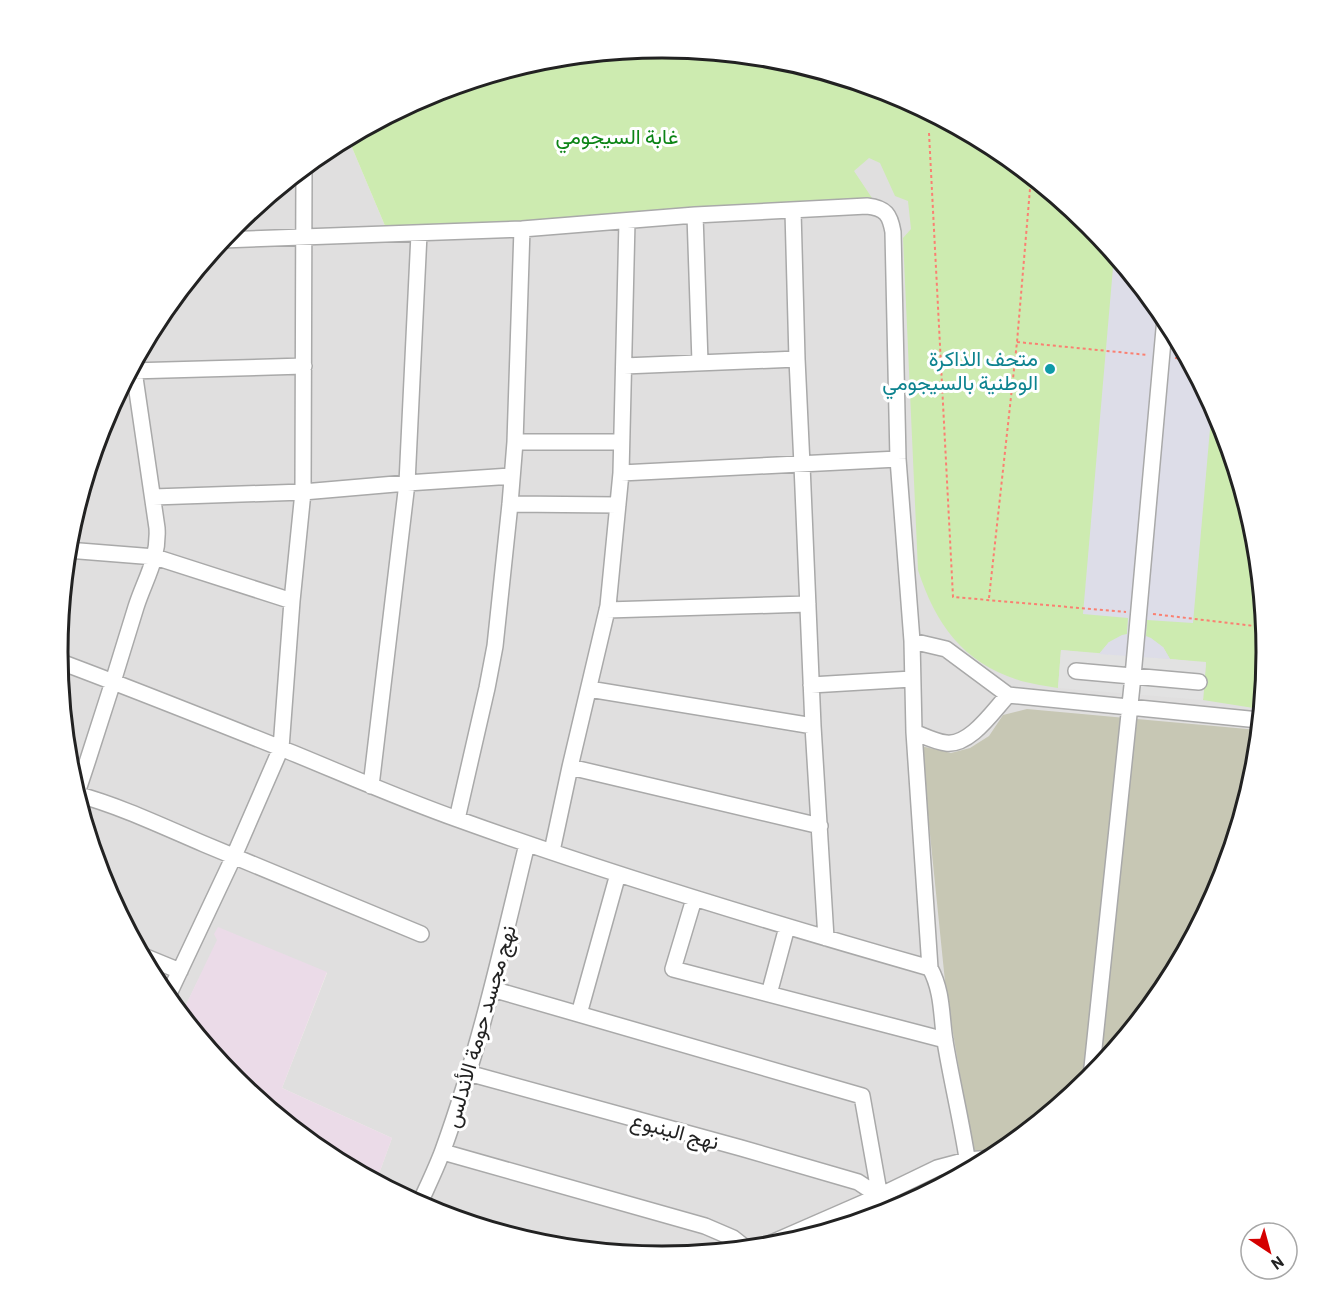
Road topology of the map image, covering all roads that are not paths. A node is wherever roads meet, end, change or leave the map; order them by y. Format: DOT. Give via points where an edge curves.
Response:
graph roads {
  1 [pos="304,178"];
  2 [pos="793,211"];
  3 [pos="695,215"];
  4 [pos="627,221"];
  5 [pos="522,229"];
  6 [pos="419,234"];
  7 [pos="304,237"];
  8 [pos="234,240"];
  9 [pos="1164,336"];
  10 [pos="797,359"];
  11 [pos="700,362"];
  12 [pos="304,366"];
  13 [pos="624,366"];
  14 [pos="140,369"];
  15 [pos="134,381"];
  16 [pos="515,442"];
  17 [pos="621,442"];
  18 [pos="898,459"];
  19 [pos="802,465"];
  20 [pos="621,473"];
  21 [pos="512,476"];
  22 [pos="407,483"];
  23 [pos="303,492"];
  24 [pos="153,498"];
  25 [pos="510,504"];
  26 [pos="618,505"];
  27 [pos="77,551"];
  28 [pos="155,557"];
  29 [pos="292,601"];
  30 [pos="808,604"];
  31 [pos="607,610"];
  32 [pos="912,641"];
  33 [pos="68,665"];
  34 [pos="1076,671"];
  35 [pos="1133,676"];
  36 [pos="912,679"];
  37 [pos="113,682"];
  38 [pos="1199,682"];
  39 [pos="811,685"];
  40 [pos="589,689"];
  41 [pos="1008,695"];
  42 [pos="1130,707"];
  43 [pos="1251,719"];
  44 [pos="813,726"];
  45 [pos="914,732"];
  46 [pos="281,748"];
  47 [pos="570,767"];
  48 [pos="81,778"];
  49 [pos="371,786"];
  50 [pos="86,797"];
  51 [pos="457,819"];
  52 [pos="820,826"];
  53 [pos="527,844"];
  54 [pos="552,851"];
  55 [pos="234,856"];
  56 [pos="618,874"];
  57 [pos="694,899"];
  58 [pos="787,927"];
  59 [pos="421,934"];
  60 [pos="826,938"];
  61 [pos="154,960"];
  62 [pos="930,968"];
  63 [pos="180,971"];
  64 [pos="172,988"];
  65 [pos="492,990"];
  66 [pos="769,994"];
  67 [pos="579,1014"];
  68 [pos="945,1040"];
  69 [pos="1093,1061"];
  70 [pos="468,1073"];
  71 [pos="442,1152"];
  72 [pos="967,1161"];
  73 [pos="960,1166"];
  74 [pos="423,1196"];
  75 [pos="879,1196"];
  76 [pos="881,1204"];
  77 [pos="814,1226"];
  78 [pos="737,1241"];
  1 -- 7 [label="street"];
  2 -- 3 [label="street"];
  2 -- 10 [label="street"];
  2 -- 18 [label="street" via="878,207 891,221"];
  3 -- 4 [label="street"];
  3 -- 11 [label="street"];
  4 -- 5 [label="street"];
  4 -- 13 [label="street"];
  5 -- 6 [label="street"];
  5 -- 16 [label="street"];
  6 -- 7 [label="street"];
  6 -- 22 [label="street"];
  7 -- 8 [label="street"];
  7 -- 12 [label="street"];
  9 -- 35 [label="street"];
  10 -- 11 [label="street"];
  10 -- 19 [label="street"];
  11 -- 13 [label="street"];
  12 -- 14 [label="street"];
  12 -- 23 [label="street"];
  13 -- 17 [label="street"];
  15 -- 24 [label="street"];
  16 -- 17 [label="street"];
  16 -- 21 [label="street"];
  17 -- 20 [label="street"];
  18 -- 19 [label="street"];
  18 -- 32 [label="street"];
  19 -- 20 [label="street"];
  19 -- 30 [label="street"];
  20 -- 26 [label="street"];
  21 -- 22 [label="street"];
  21 -- 25 [label="street"];
  22 -- 23 [label="street"];
  22 -- 49 [label="street"];
  23 -- 24 [label="street"];
  23 -- 29 [label="street"];
  24 -- 28 [label="street" via="158,542"];
  25 -- 26 [label="street"];
  25 -- 51 [label="street" via="495,646"];
  26 -- 31 [label="street"];
  27 -- 28 [label="street"];
  28 -- 29 [label="street"];
  28 -- 37 [label="street"];
  29 -- 46 [label="street"];
  30 -- 31 [label="street"];
  30 -- 39 [label="street"];
  31 -- 40 [label="street"];
  32 -- 36 [label="street"];
  32 -- 41 [label="street" via="946,649"];
  33 -- 37 [label="street"];
  34 -- 35 [label="street"];
  35 -- 38 [label="street"];
  35 -- 42 [label="street"];
  36 -- 39 [label="street"];
  36 -- 45 [label="street"];
  37 -- 46 [label="street"];
  37 -- 48 [label="street"];
  39 -- 44 [label="street"];
  40 -- 44 [label="street"];
  40 -- 47 [label="street"];
  41 -- 42 [label="street"];
  41 -- 45 [label="street" via="971,735 956,743"];
  42 -- 43 [label="street"];
  42 -- 69 [label="street"];
  44 -- 52 [label="street"];
  45 -- 62 [label="street"];
  46 -- 49 [label="street"];
  46 -- 55 [label="street"];
  47 -- 52 [label="street"];
  47 -- 54 [label="street"];
  49 -- 51 [label="street"];
  50 -- 55 [label="street"];
  51 -- 53 [label="street"];
  52 -- 60 [label="street"];
  53 -- 54 [label="street"];
  53 -- 65 [label="street, نهج مجسد حومة الأندلس"];
  54 -- 56 [label="street"];
  55 -- 59 [label="street"];
  55 -- 63 [label="street"];
  56 -- 57 [label="street"];
  56 -- 67 [label="street"];
  57 -- 58 [label="street"];
  57 -- 66 [label="street" via="674,969"];
  58 -- 60 [label="street"];
  58 -- 66 [label="street"];
  60 -- 62 [label="street"];
  61 -- 63 [label="street"];
  62 -- 68 [label="street" via="941,995"];
  63 -- 64 [label="street"];
  65 -- 67 [label="street"];
  65 -- 70 [label="street, نهج مجسد حومة الأندلس"];
  66 -- 68 [label="street"];
  67 -- 75 [label="street" via="862,1096"];
  68 -- 72 [label="street"];
  70 -- 71 [label="street, نهج مجسد حومة الأندلس"];
  70 -- 75 [label="street, نهج الينبوع" via="858,1182"];
  71 -- 74 [label="street, نهج مجسد حومة الأندلس"];
  71 -- 78 [label="street" via="705,1226"];
  73 -- 75 [label="street" via="937,1168"];
  75 -- 76 [label="street"];
  75 -- 77 [label="street"];
}
